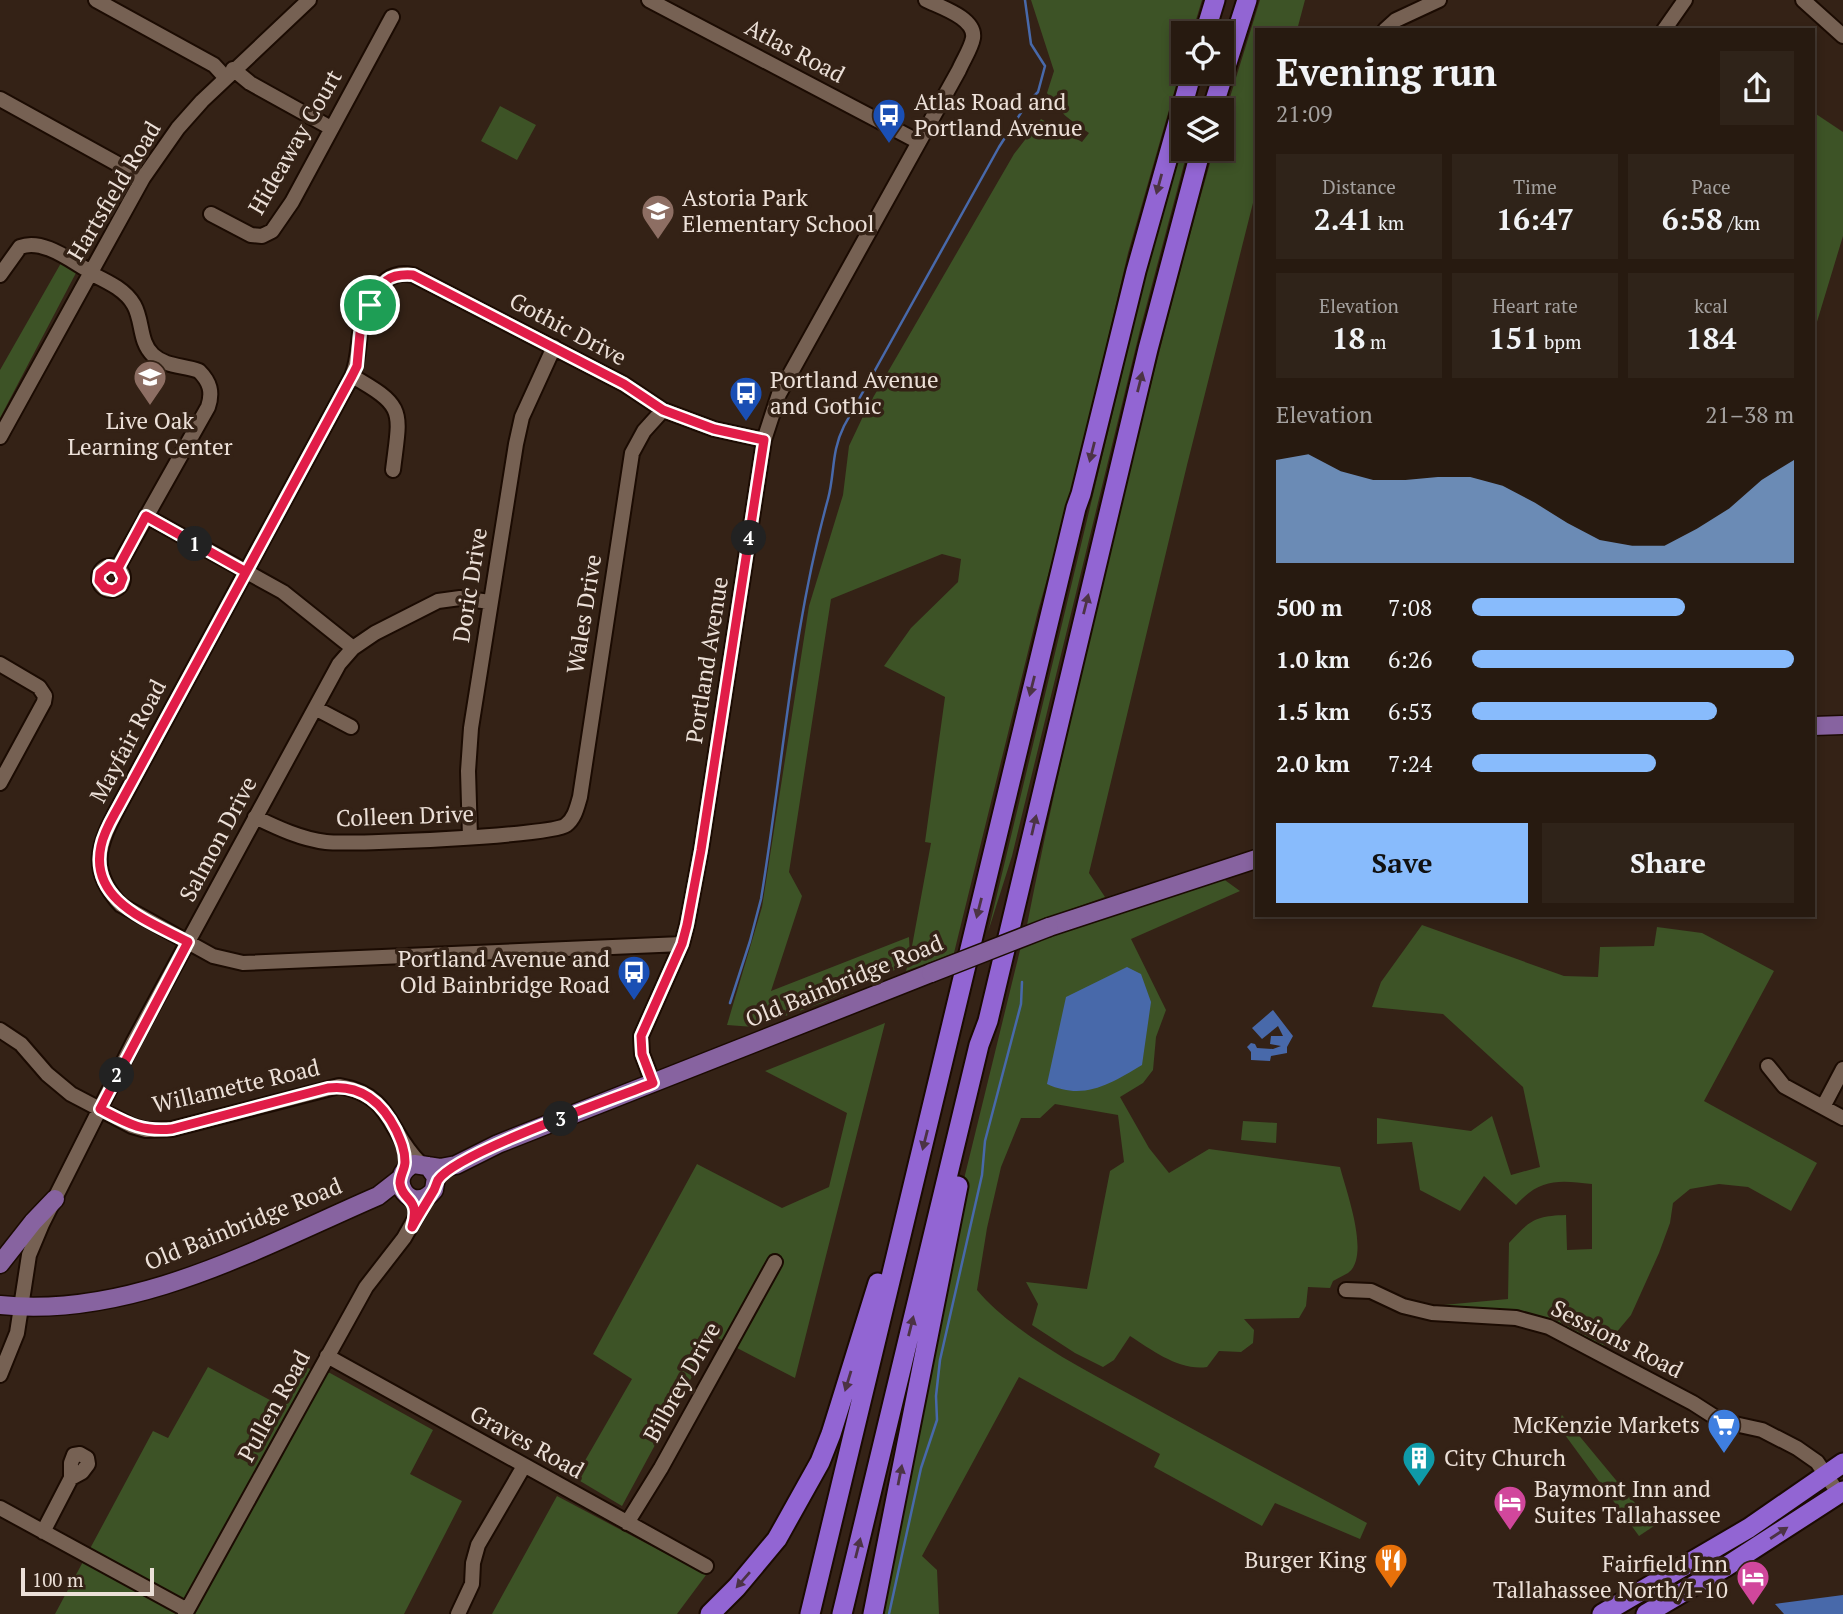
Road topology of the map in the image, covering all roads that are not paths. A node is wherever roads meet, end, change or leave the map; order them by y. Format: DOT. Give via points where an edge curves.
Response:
graph roads {
  1 [pos="96,0"];
  2 [pos="309,0"];
  3 [pos="649,0"];
  4 [pos="926,0"];
  5 [pos="1216,0"];
  6 [pos="1247,0"];
  7 [pos="1438,0"];
  8 [pos="1685,0"];
  9 [pos="1803,0"];
  10 [pos="392,17"];
  11 [pos="1209,21"];
  12 [pos="1387,28"];
  13 [pos="1665,28"];
  14 [pos="1843,36"];
  15 [pos="229,73"];
  16 [pos="1188,84"];
  17 [pos="1216,98"];
  18 [pos="0,99"];
  19 [pos="331,128"];
  20 [pos="919,142"];
  21 [pos="1198,161"];
  22 [pos="143,178"];
  23 [pos="211,214"];
  24 [pos="91,272"];
  25 [pos="0,275"];
  26 [pos="390,277"];
  27 [pos="554,347"];
  28 [pos="352,376"];
  29 [pos="663,410"];
  30 [pos="0,437"];
  31 [pos="764,440"];
  32 [pos="393,470"];
  33 [pos="146,516"];
  34 [pos="118,568"];
  35 [pos="246,572"];
  36 [pos="490,602"];
  37 [pos="353,648"];
  38 [pos="0,664"];
  39 [pos="314,708"];
  40 [pos="1843,725"];
  41 [pos="1815,726"];
  42 [pos="351,727"];
  43 [pos="0,783"];
  44 [pos="255,817"];
  45 [pos="560,829"];
  46 [pos="470,837"];
  47 [pos="1255,859"];
  48 [pos="188,942"];
  49 [pos="682,944"];
  50 [pos="988,1021"];
  51 [pos="0,1030"];
  52 [pos="1768,1066"];
  53 [pos="1843,1069"];
  54 [pos="653,1083"];
  55 [pos="1823,1107"];
  56 [pos="100,1109"];
  57 [pos="1843,1118"];
  58 [pos="417,1181"];
  59 [pos="55,1199"];
  60 [pos="904,1225"];
  61 [pos="775,1262"];
  62 [pos="0,1264"];
  63 [pos="1346,1290"];
  64 [pos="0,1305"];
  65 [pos="19,1307"];
  66 [pos="327,1356"];
  67 [pos="0,1375"];
  68 [pos="1843,1463"];
  69 [pos="524,1466"];
  70 [pos="1826,1475"];
  71 [pos="71,1478"];
  72 [pos="1841,1492"];
  73 [pos="0,1508"];
  74 [pos="626,1523"];
  75 [pos="43,1532"];
  76 [pos="705,1566"];
  77 [pos="1650,1587"];
  78 [pos="1654,1610"];
  79 [pos="186,1612"];
  80 [pos="458,1614"];
  81 [pos="710,1614"];
  82 [pos="810,1614"];
  83 [pos="842,1614"];
  84 [pos="873,1614"];
  85 [pos="1602,1614"];
  1 -- 15 [label="street"];
  2 -- 15 [label="street, Hartsfield Road"];
  3 -- 20 [label="street, Atlas Road"];
  4 -- 20 [label="street, Portland Avenue" via="966,22 973,31 970,48"];
  5 -- 11 [label="highway"];
  6 -- 17 [label="highway"];
  7 -- 12 [label="street"];
  8 -- 13 [label="street"];
  9 -- 14 [label="street"];
  10 -- 19 [label="street, Hideaway Court"];
  15 -- 19 [label="street"];
  15 -- 22 [label="street, Hartsfield Road" via="178,128"];
  16 -- 60 [label="highway, one-way" via="1072,521"];
  18 -- 22 [label="street"];
  19 -- 23 [label="street, Hideaway Court" via="292,202 268,234 251,235"];
  20 -- 31 [label="street, Portland Avenue" via="779,394"];
  50 -- 21 [label="highway, one-way" via="1148,349"];
  22 -- 24 [label="street, Hartsfield Road"];
  24 -- 25 [label="street" via="33,244 20,247"];
  24 -- 30 [label="street, Hartsfield Road"];
  24 -- 33 [label="street" via="127,296 138,315 146,348 153,355 169,365 199,371 210,387 208,407"];
  26 -- 27 [label="street, Gothic Drive" via="413,275"];
  26 -- 28 [label="street, Mayfair Road" via="363,320"];
  27 -- 29 [label="street, Gothic Drive"];
  27 -- 36 [label="street, Doric Drive" via="522,416"];
  28 -- 32 [label="street" via="394,407 398,428"];
  28 -- 35 [label="street, Mayfair Road"];
  29 -- 31 [label="street, Gothic Drive" via="714,429"];
  29 -- 45 [label="street, Wales Drive" via="632,453 580,797 572,818"];
  31 -- 49 [label="street, Portland Avenue" via="701,850"];
  33 -- 34 [label="street"];
  33 -- 35 [label="street"];
  35 -- 37 [label="street" via="283,592"];
  35 -- 48 [label="street, Mayfair Road" via="100,846 102,874 121,905"];
  36 -- 37 [label="street, Salmon Drive" via="438,601"];
  36 -- 46 [label="street, Doric Drive" via="471,728"];
  37 -- 39 [label="street, Salmon Drive"];
  38 -- 43 [label="street" via="39,687 45,696"];
  39 -- 42 [label="street"];
  39 -- 44 [label="street, Salmon Drive"];
  40 -- 41 [label="main road"];
  44 -- 46 [label="street, Colleen Drive" via="289,833 326,842"];
  44 -- 48 [label="street, Salmon Drive"];
  45 -- 46 [label="street, Colleen Drive"];
  47 -- 54 [label="main road, Old Bainbridge Road, bridge" via="1049,927"];
  48 -- 49 [label="street, Mayfair Road" via="226,960 257,964"];
  48 -- 56 [label="street, Salmon Drive"];
  49 -- 54 [label="street, Portland Avenue" via="641,1036"];
  83 -- 50 [label="highway, one-way"];
  84 -- 50 [label="highway, one-way" via="989,1048"];
  51 -- 56 [label="street, Willamette Road" via="21,1044 58,1084"];
  52 -- 55 [label="street" via="1784,1086"];
  53 -- 55 [label="street"];
  54 -- 58 [label="main road, Old Bainbridge Road"];
  55 -- 57 [label="street"];
  56 -- 58 [label="street, Willamette Road" via="132,1126 172,1129 339,1086 379,1103"];
  56 -- 59 [label="street, Salmon Drive"];
  58 -- 65 [label="main road, Old Bainbridge Road" via="148,1289 86,1303"];
  58 -- 66 [label="street, Pullen Road" via="412,1227 370,1281"];
  59 -- 62 [label="main road"];
  59 -- 65 [label="street, Salmon Drive" via="29,1255"];
  60 -- 81 [label="highway, one-way" via="881,1271 820,1462 777,1539"];
  60 -- 82 [label="highway"];
  61 -- 74 [label="street, Bilbrey Drive"];
  63 -- 70 [label="street, Sessions Road" via="1371,1291 1432,1313 1516,1318 1549,1327 1721,1421 1773,1434 1811,1456"];
  64 -- 65 [label="main road, Old Bainbridge Road"];
  65 -- 67 [label="street, Salmon Drive" via="17,1333"];
  66 -- 69 [label="street, Graves Road"];
  66 -- 79 [label="street, Pullen Road"];
  68 -- 70 [label="highway"];
  69 -- 74 [label="street, Graves Road"];
  69 -- 80 [label="street" via="478,1545 472,1584"];
  70 -- 72 [label="street, Sessions Road"];
  70 -- 77 [label="highway"];
  71 -- 75 [label="street"];
  78 -- 72 [label="highway, one-way"];
  73 -- 75 [label="street"];
  74 -- 76 [label="street, Graves Road"];
  75 -- 79 [label="street"];
  77 -- 78 [label="highway"];
  77 -- 85 [label="highway"];
}
